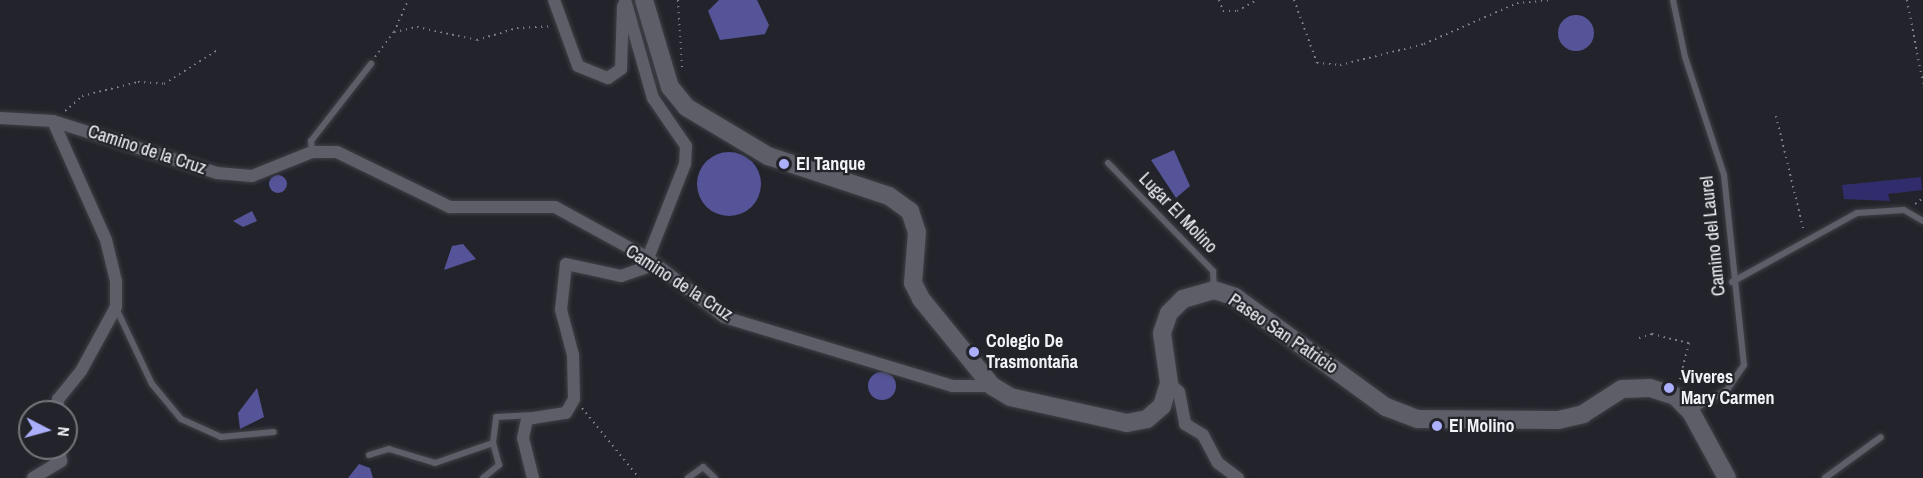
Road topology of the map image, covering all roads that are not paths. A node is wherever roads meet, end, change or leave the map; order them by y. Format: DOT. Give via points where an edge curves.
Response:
graph roads {
  1 [pos="554,0"];
  2 [pos="624,0"];
  3 [pos="644,0"];
  4 [pos="1673,0"];
  5 [pos="371,64"];
  6 [pos="0,118"];
  7 [pos="53,121"];
  8 [pos="312,152"];
  9 [pos="1108,163"];
  10 [pos="1923,221"];
  11 [pos="652,261"];
  12 [pos="1732,282"];
  13 [pos="1214,290"];
  14 [pos="116,307"];
  15 [pos="1169,383"];
  16 [pos="992,386"];
  17 [pos="58,400"];
  18 [pos="1690,412"];
  19 [pos="536,415"];
  20 [pos="274,432"];
  21 [pos="1881,437"];
  22 [pos="493,443"];
  23 [pos="369,455"];
  24 [pos="61,460"];
  25 [pos="33,478"];
  26 [pos="483,478"];
  27 [pos="533,478"];
  28 [pos="688,478"];
  29 [pos="715,478"];
  30 [pos="1238,478"];
  31 [pos="1726,478"];
  32 [pos="1825,478"];
  1 -- 2 [label="street" via="578,66 608,78 621,69"];
  2 -- 11 [label="street" via="653,98 686,146 685,164"];
  3 -- 16 [label="street" via="670,87 686,107 768,156 889,196 910,211 918,232 913,267 917,291"];
  4 -- 12 [label="lane, Camino del Laurel" via="1685,57 1724,175"];
  5 -- 8 [label="lane" via="311,141"];
  6 -- 7 [label="street, Camino de la Cruz"];
  7 -- 8 [label="street, Camino de la Cruz" via="217,173 252,176"];
  7 -- 14 [label="street" via="106,240"];
  8 -- 11 [label="street, Camino de la Cruz" via="346,155 450,207 555,207"];
  9 -- 13 [label="lane, Lugar El Molino" via="1213,271"];
  10 -- 12 [label="lane" via="1904,210 1879,207"];
  11 -- 16 [label="street, Camino de la Cruz" via="724,317 952,386"];
  11 -- 19 [label="street" via="621,276 566,264 561,310 573,355 574,399 566,413"];
  12 -- 18 [label="lane, Camino del Laurel" via="1744,365 1728,389"];
  13 -- 15 [label="street, Paseo San Patricio" via="1183,299 1169,313 1162,333"];
  13 -- 18 [label="street, Paseo San Patricio" via="1235,297 1386,407 1418,419 1558,420 1583,414 1622,389 1650,388 1675,396"];
  14 -- 17 [label="street" via="81,371"];
  14 -- 20 [label="lane" via="152,384 181,419 221,437"];
  15 -- 16 [label="street, Camino de la Cruz" via="1162,406 1147,419 1127,423 1010,397"];
  15 -- 30 [label="street" via="1179,392 1185,424 1203,435 1218,463"];
  18 -- 31 [label="street"];
  19 -- 22 [label="lane" via="496,417"];
  19 -- 27 [label="street" via="527,419 522,438"];
  21 -- 32 [label="lane"];
  22 -- 23 [label="lane" via="435,463 389,449"];
  22 -- 26 [label="lane" via="499,465"];
  24 -- 25 [label="street"];
  28 -- 29 [label="lane" via="703,467"];
}
